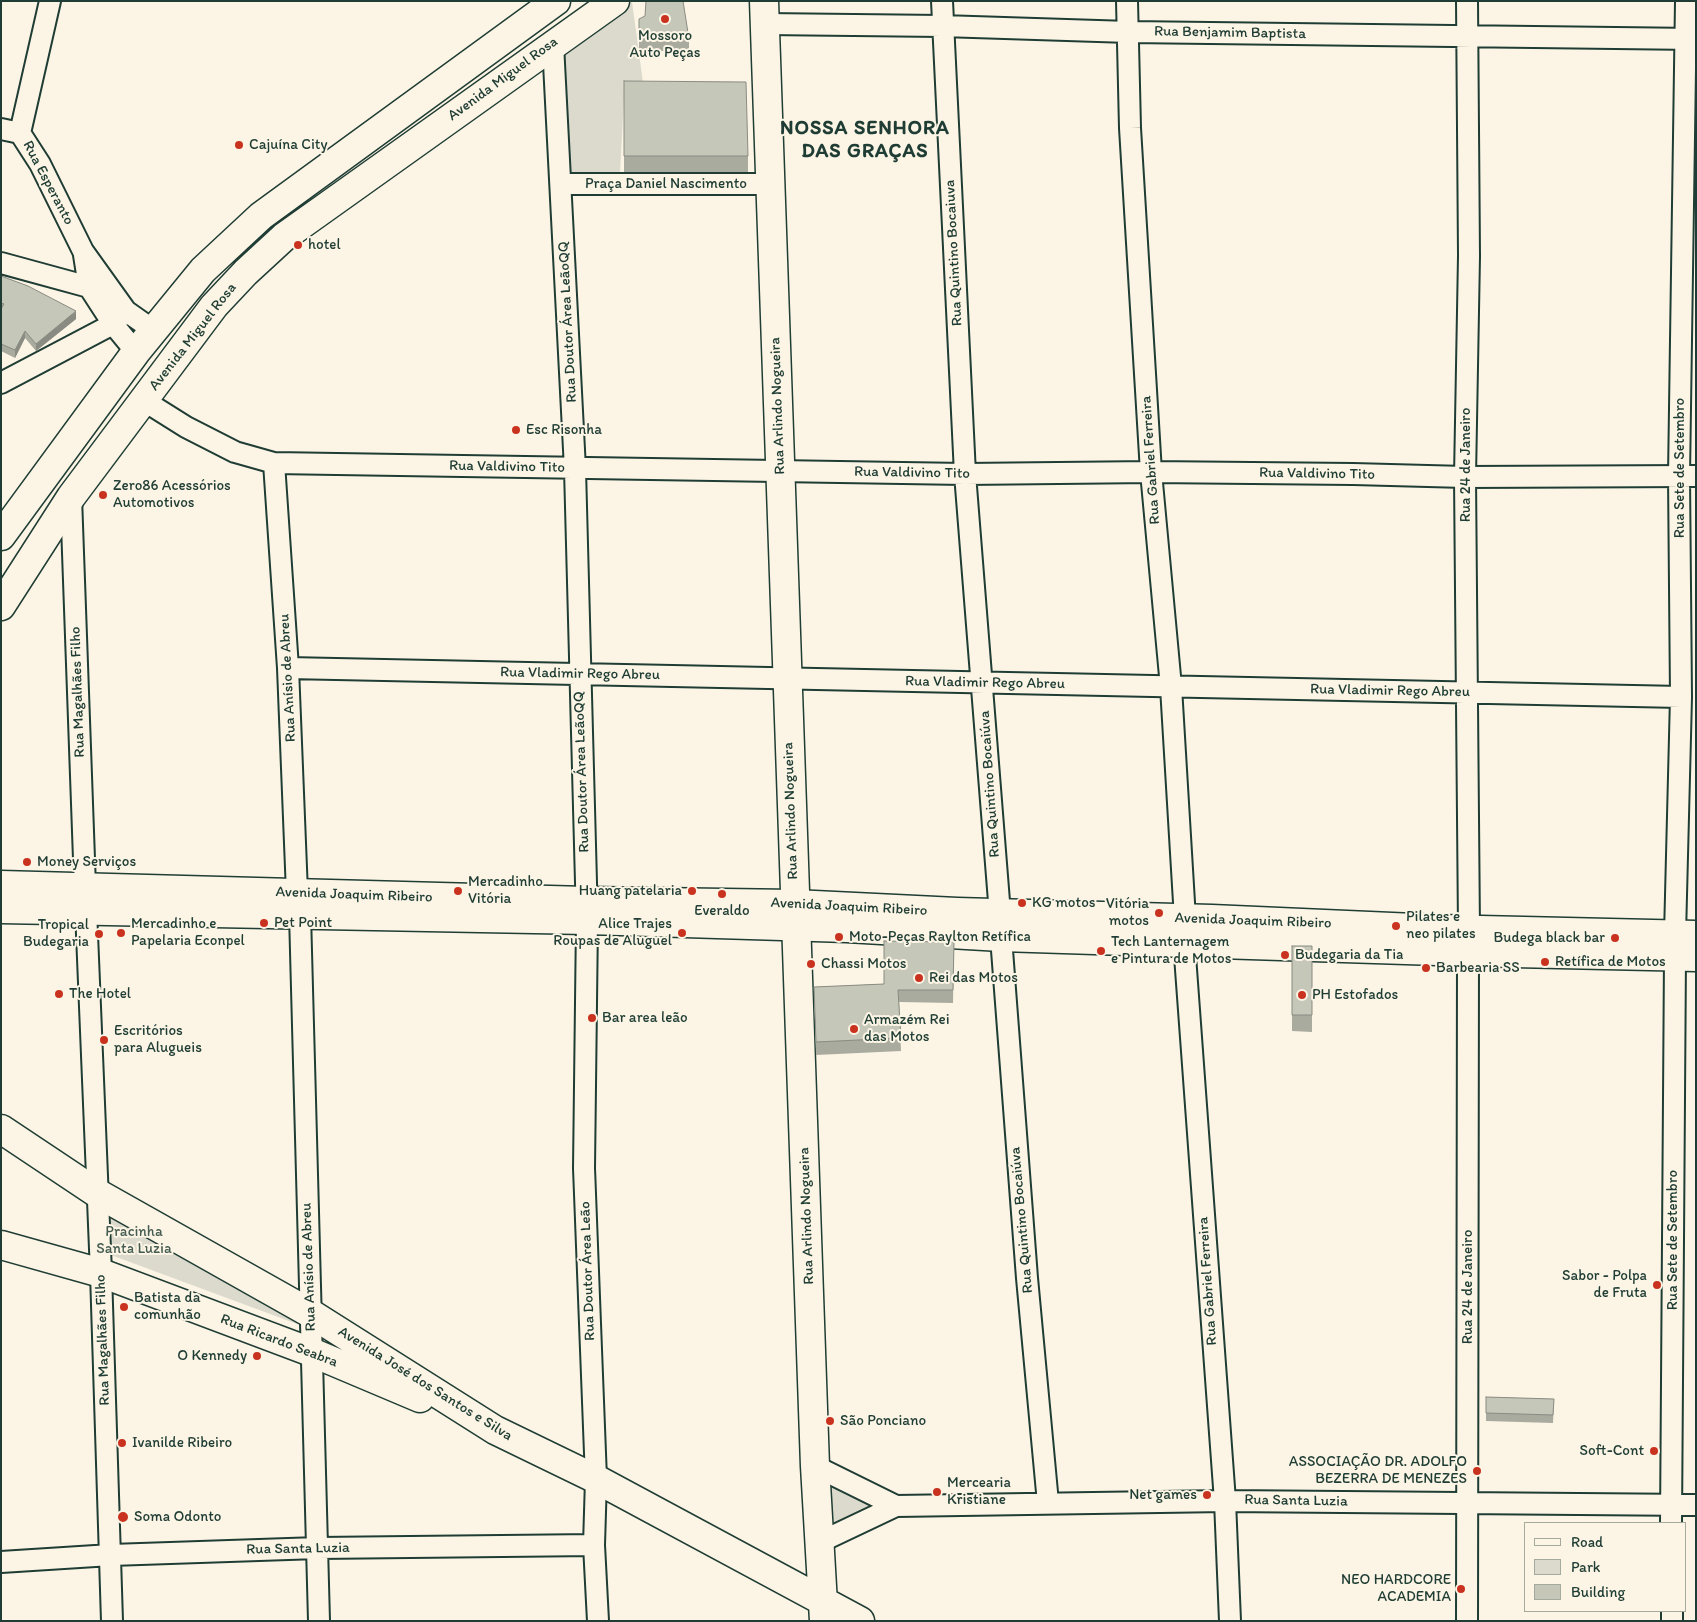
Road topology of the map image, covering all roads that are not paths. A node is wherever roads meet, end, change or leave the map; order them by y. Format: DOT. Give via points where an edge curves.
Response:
graph roads {
  1 [pos="50,1"];
  2 [pos="556,1"];
  3 [pos="615,1"];
  4 [pos="942,1"];
  5 [pos="1127,1"];
  6 [pos="1466,1"];
  7 [pos="1686,1"];
  8 [pos="765,13"];
  9 [pos="942,26"];
  10 [pos="1128,32"];
  11 [pos="1467,37"];
  12 [pos="1690,39"];
  13 [pos="552,44"];
  14 [pos="11,131"];
  15 [pos="561,184"];
  16 [pos="770,184"];
  17 [pos="83,251"];
  18 [pos="1,263"];
  19 [pos="89,287"];
  20 [pos="120,317"];
  21 [pos="153,330"];
  22 [pos="136,352"];
  23 [pos="1,383"];
  24 [pos="143,400"];
  25 [pos="274,463"];
  26 [pos="575,469"];
  27 [pos="780,471"];
  28 [pos="1151,472"];
  29 [pos="965,474"];
  30 [pos="1687,476"];
  31 [pos="1465,477"];
  32 [pos="72,497"];
  33 [pos="1,536"];
  34 [pos="1,606"];
  35 [pos="288,668"];
  36 [pos="579,674"];
  37 [pos="787,678"];
  38 [pos="982,683"];
  39 [pos="1171,686"];
  40 [pos="1468,693"];
  41 [pos="1682,698"];
  42 [pos="1,885"];
  43 [pos="85,898"];
  44 [pos="299,904"];
  45 [pos="1,909"];
  46 [pos="587,911"];
  47 [pos="796,915"];
  48 [pos="1001,925"];
  49 [pos="1185,931"];
  50 [pos="1469,941"];
  51 [pos="1686,946"];
  52 [pos="1,1129"];
  53 [pos="97,1193"];
  54 [pos="1,1245"];
  55 [pos="101,1273"];
  56 [pos="310,1313"];
  57 [pos="311,1352"];
  58 [pos="495,1430"];
  59 [pos="815,1466"];
  60 [pos="596,1479"];
  61 [pos="1225,1500"];
  62 [pos="1048,1503"];
  63 [pos="1468,1503"];
  64 [pos="1696,1505"];
  65 [pos="896,1506"];
  66 [pos="1671,1514"];
  67 [pos="818,1542"];
  68 [pos="594,1545"];
  69 [pos="318,1548"];
  70 [pos="110,1555"];
  71 [pos="1,1562"];
  72 [pos="823,1611"];
  73 [pos="112,1621"];
  74 [pos="319,1621"];
  75 [pos="598,1621"];
  76 [pos="860,1621"];
  77 [pos="1230,1621"];
  78 [pos="1467,1621"];
  1 -- 14 [label="street"];
  2 -- 21 [label="main road" via="261,216 203,270"];
  3 -- 13 [label="main road, Avenida Miguel Rosa"];
  4 -- 9 [label="street, Rua Quintino Bocaiuva"];
  5 -- 10 [label="street, Rua Gabriel Ferreira"];
  6 -- 11 [label="street, Rua 24 de Janeiro"];
  7 -- 12 [label="street, Rua Sete de Setembro"];
  8 -- 9 [label="street, Rua Benjamim Baptista"];
  8 -- 16 [label="main road, Rua Arlindo Nogueira"];
  9 -- 10 [label="street, Rua Benjamim Baptista"];
  9 -- 29 [label="street, Rua Quintino Bocaiuva"];
  10 -- 11 [label="street, Rua Benjamim Baptista"];
  10 -- 28 [label="street, Rua Gabriel Ferreira" via="1130,128"];
  11 -- 12 [label="street, Rua Benjamim Baptista"];
  11 -- 31 [label="street, Rua 24 de Janeiro" via="1469,256"];
  12 -- 30 [label="street, Rua Sete de Setembro"];
  13 -- 15 [label="street, Rua Doutor Área LeãoQQ"];
  13 -- 24 [label="main road, Avenida Miguel Rosa" via="284,237 214,306"];
  14 -- 17 [label="street, Rua Esperanto" via="40,164"];
  15 -- 16 [label="street, Praça Daniel Nascimento"];
  15 -- 26 [label="street, Rua Doutor Área LeãoQQ"];
  16 -- 27 [label="main road, Rua Arlindo Nogueira"];
  17 -- 19 [label="street, Rua Esperanto"];
  17 -- 20 [label="street, Rua Esperanto"];
  18 -- 19 [label="street"];
  19 -- 20 [label="street, Rua Esperanto"];
  20 -- 21 [label="street, Rua Esperanto"];
  20 -- 22 [label="street, Rua Esperanto"];
  20 -- 23 [label="street"];
  21 -- 22 [label="main road"];
  22 -- 33 [label="main road"];
  24 -- 25 [label="street, Rua Valdivino Tito" via="186,428 235,452"];
  24 -- 32 [label="main road, Avenida Miguel Rosa"];
  25 -- 26 [label="street, Rua Valdivino Tito"];
  25 -- 35 [label="street, Rua Anísio de Abreu"];
  26 -- 27 [label="street, Rua Valdivino Tito"];
  26 -- 36 [label="street, Rua Doutor Área LeãoQQ"];
  27 -- 29 [label="street, Rua Valdivino Tito"];
  27 -- 37 [label="main road, Rua Arlindo Nogueira"];
  28 -- 29 [label="street, Rua Valdivino Tito"];
  28 -- 31 [label="street, Rua Valdivino Tito"];
  28 -- 39 [label="street, Rua Gabriel Ferreira"];
  29 -- 38 [label="street, Rua Quintino Bocaiúva"];
  30 -- 31 [label="street, Rua Valdivino Tito"];
  30 -- 41 [label="street, Rua Sete de Setembro"];
  31 -- 40 [label="street, Rua 24 de Janeiro"];
  32 -- 34 [label="main road, Avenida Miguel Rosa"];
  32 -- 43 [label="street, Rua Magalhães Filho"];
  35 -- 36 [label="street, Rua Vladimir Rego Abreu"];
  35 -- 44 [label="street, Rua Anísio de Abreu"];
  36 -- 37 [label="street, Rua Vladimir Rego Abreu"];
  36 -- 46 [label="street, Rua Doutor Área LeãoQQ"];
  37 -- 38 [label="street, Rua Vladimir Rego Abreu"];
  37 -- 47 [label="main road, Rua Arlindo Nogueira"];
  38 -- 39 [label="street, Rua Vladimir Rego Abreu"];
  38 -- 48 [label="street, Rua Quintino Bocaiúva"];
  39 -- 40 [label="street, Rua Vladimir Rego Abreu"];
  39 -- 49 [label="street, Rua Gabriel Ferreira"];
  40 -- 41 [label="street, Rua Vladimir Rego Abreu"];
  40 -- 50 [label="street, Rua 24 de Janeiro"];
  41 -- 51 [label="street, Rua Sete de Setembro"];
  42 -- 43 [label="main road, Avenida Joaquim Ribeiro"];
  43 -- 44 [label="main road, Avenida Joaquim Ribeiro"];
  43 -- 45 [label="main road, Avenida Joaquim Ribeiro"];
  43 -- 53 [label="street, Rua Magalhães Filho"];
  44 -- 46 [label="main road, Avenida Joaquim Ribeiro"];
  44 -- 56 [label="street, Rua Anísio de Abreu"];
  46 -- 47 [label="main road, Avenida Joaquim Ribeiro"];
  46 -- 60 [label="street, Rua Doutor Área Leão" via="584,1168"];
  47 -- 48 [label="main road, Avenida Joaquim Ribeiro"];
  47 -- 59 [label="main road, Rua Arlindo Nogueira"];
  48 -- 49 [label="main road, Avenida Joaquim Ribeiro"];
  48 -- 62 [label="street, Rua Quintino Bocaiúva" via="1027,1278"];
  49 -- 50 [label="main road, Avenida Joaquim Ribeiro"];
  49 -- 61 [label="street, Rua Gabriel Ferreira"];
  50 -- 51 [label="main road, Avenida Joaquim Ribeiro"];
  50 -- 63 [label="street, Rua 24 de Janeiro"];
  51 -- 66 [label="street, Rua Sete de Setembro"];
  52 -- 53 [label="main road, Avenida José dos Santos e Silva"];
  53 -- 55 [label="street, Rua Magalhães Filho"];
  53 -- 56 [label="main road, Avenida José dos Santos e Silva"];
  54 -- 55 [label="main road, Rua Ricardo Seabra"];
  55 -- 57 [label="main road, Rua Ricardo Seabra"];
  55 -- 70 [label="street, Rua Magalhães Filho"];
  56 -- 57 [label="street, Rua Anísio de Abreu"];
  56 -- 58 [label="main road, Avenida José dos Santos e Silva"];
  57 -- 58 [label="main road, Rua Ricardo Seabra"];
  57 -- 69 [label="street, Rua Anísio de Abreu"];
  58 -- 60 [label="main road, Avenida José dos Santos e Silva"];
  59 -- 65 [label="street, Rua Santa Luzia"];
  59 -- 67 [label="main road, Rua Arlindo Nogueira"];
  60 -- 68 [label="street, Rua Doutor Área Leão"];
  60 -- 72 [label="main road, Avenida José dos Santos e Silva"];
  61 -- 62 [label="street, Rua Santa Luzia"];
  61 -- 63 [label="street, Rua Santa Luzia"];
  61 -- 77 [label="street, Rua Gabriel Ferreira"];
  62 -- 65 [label="street, Rua Santa Luzia"];
  63 -- 66 [label="street, Rua Santa Luzia"];
  63 -- 78 [label="street, Rua 24 de Janeiro"];
  64 -- 66 [label="street, Rua Santa Luzia"];
  65 -- 67 [label="street, Rua Santa Luzia"];
  67 -- 72 [label="main road, Rua Arlindo Nogueira"];
  68 -- 69 [label="street, Rua Santa Luzia"];
  68 -- 75 [label="street, Rua Doutor Área Leão"];
  69 -- 70 [label="street, Rua Santa Luzia"];
  69 -- 74 [label="street, Rua Anísio de Abreu"];
  70 -- 71 [label="street, Rua Santa Luzia"];
  70 -- 73 [label="street, Rua Magalhães Filho"];
  72 -- 76 [label="main road, Avenida José dos Santos e Silva"];
}
